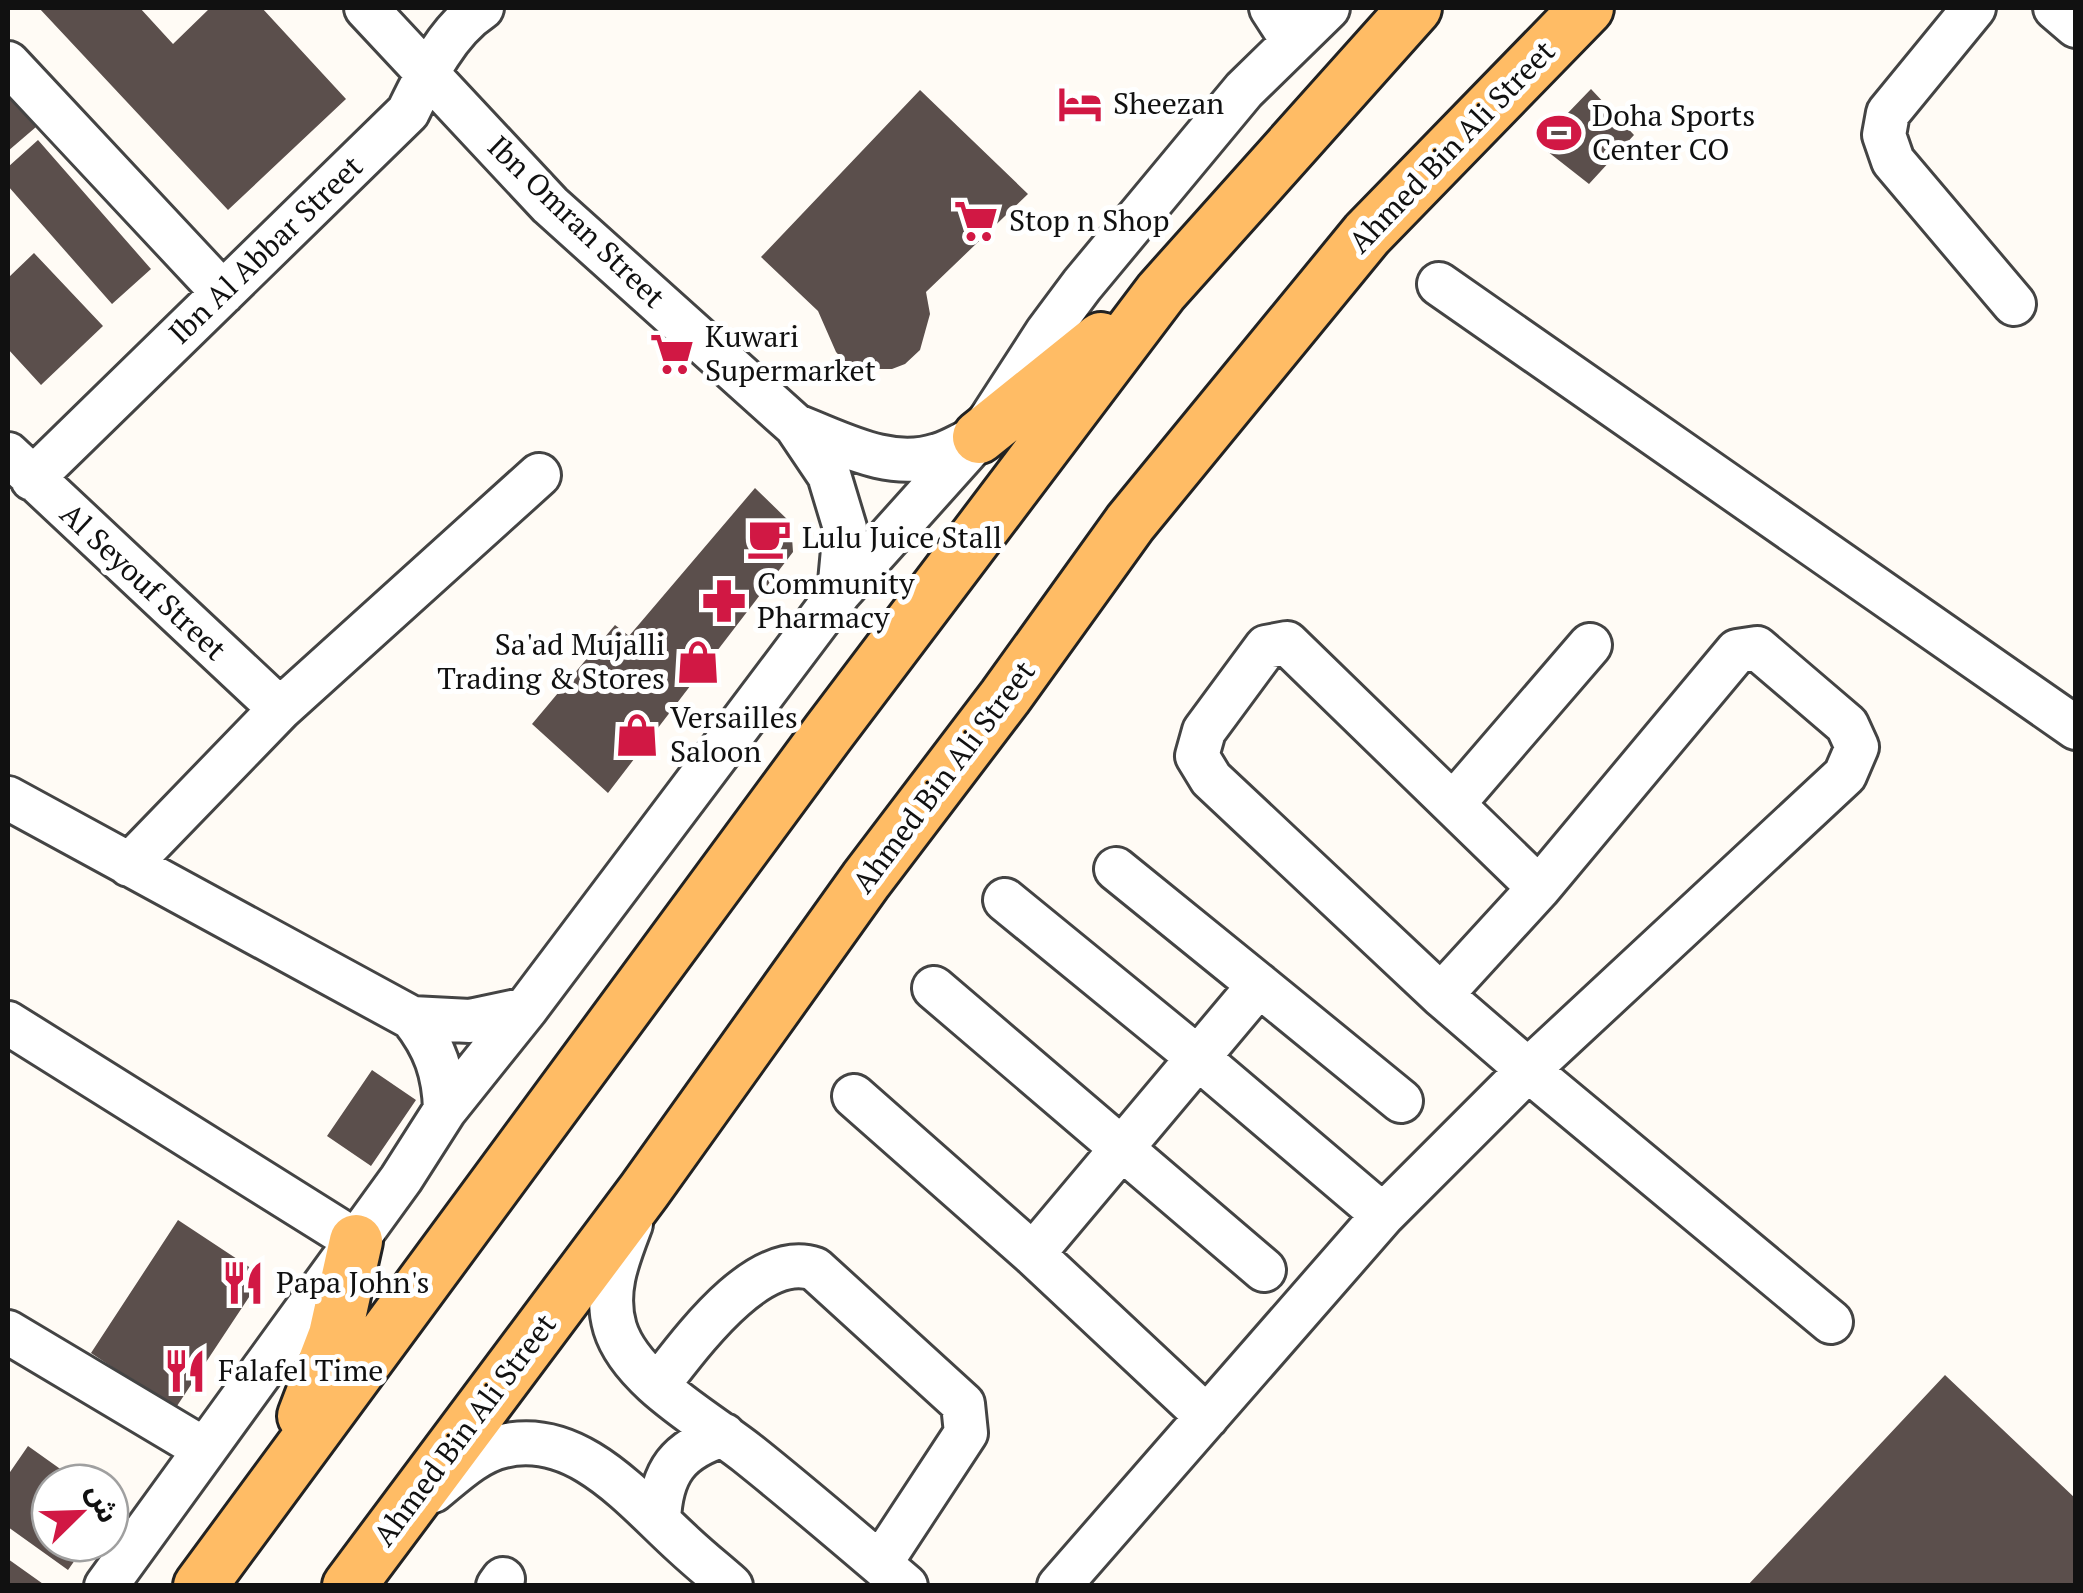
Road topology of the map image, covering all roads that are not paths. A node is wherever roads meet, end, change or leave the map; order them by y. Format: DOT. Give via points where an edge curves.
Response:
graph roads {
  1 [pos="366,8"];
  2 [pos="482,8"];
  3 [pos="1328,8"];
  4 [pos="1415,8"];
  5 [pos="1588,8"];
  6 [pos="1974,8"];
  7 [pos="2055,8"];
  8 [pos="1282,25"];
  9 [pos="2076,26"];
  10 [pos="8,63"];
  11 [pos="427,73"];
  12 [pos="1439,284"];
  13 [pos="223,292"];
  14 [pos="1161,292"];
  15 [pos="2014,304"];
  16 [pos="796,426"];
  17 [pos="979,437"];
  18 [pos="20,466"];
  19 [pos="539,475"];
  20 [pos="839,593"];
  21 [pos="1590,645"];
  22 [pos="280,709"];
  23 [pos="2076,728"];
  24 [pos="8,798"];
  25 [pos="1453,804"];
  26 [pos="129,865"];
  27 [pos="1116,870"];
  28 [pos="1539,888"];
  29 [pos="1005,900"];
  30 [pos="1259,984"];
  31 [pos="934,988"];
  32 [pos="1441,994"];
  33 [pos="526,1009"];
  34 [pos="412,1018"];
  35 [pos="8,1023"];
  36 [pos="1198,1057"];
  37 [pos="1528,1070"];
  38 [pos="854,1096"];
  39 [pos="1400,1101"];
  40 [pos="445,1110"];
  41 [pos="1122,1147"];
  42 [pos="644,1191"];
  43 [pos="1383,1216"];
  44 [pos="356,1240"];
  45 [pos="1034,1254"];
  46 [pos="1264,1270"];
  47 [pos="1831,1322"];
  48 [pos="8,1332"];
  49 [pos="658,1386"];
  50 [pos="1208,1416"];
  51 [pos="724,1435"];
  52 [pos="204,1449"];
  53 [pos="280,1477"];
  54 [pos="398,1520"];
  55 [pos="660,1520"];
  56 [pos="893,1575"];
  57 [pos="106,1586"];
  58 [pos="200,1586"];
  59 [pos="349,1586"];
  60 [pos="731,1586"];
  61 [pos="1060,1586"];
  1 -- 11 [label="street, Ibn Omran Street"];
  2 -- 11 [label="street, Ibn Al Abbar Street"];
  3 -- 8 [label="street"];
  4 -- 14 [label="main road"];
  5 -- 42 [label="main road, Ahmed Bin Ali Street" via="1367,234 1142,508"];
  6 -- 15 [label="street" via="1888,113 1884,136 1893,161"];
  7 -- 9 [label="street"];
  8 -- 17 [label="street" via="1244,90 1082,285"];
  10 -- 13 [label="street"];
  11 -- 13 [label="street, Ibn Al Abbar Street" via="408,112"];
  11 -- 16 [label="street, Ibn Omran Street" via="550,204"];
  12 -- 23 [label="street"];
  13 -- 18 [label="street, Ibn Al Abbar Street"];
  14 -- 17 [label="main road"];
  14 -- 53 [label="main road"];
  16 -- 17 [label="street, Ibn Omran Street" via="904,461 938,456"];
  16 -- 20 [label="street, Ibn Omran Street" via="828,475 845,528"];
  17 -- 20 [label="street"];
  18 -- 22 [label="street, Al Seyouf Street"];
  19 -- 22 [label="street"];
  20 -- 33 [label="street"];
  21 -- 25 [label="street"];
  22 -- 26 [label="street"];
  24 -- 26 [label="street"];
  25 -- 28 [label="street"];
  25 -- 32 [label="street" via="1287,643 1266,648 1204,730 1197,756 1211,779"];
  26 -- 34 [label="street"];
  27 -- 30 [label="street"];
  28 -- 32 [label="street"];
  28 -- 37 [label="street" via="1737,650 1757,648 1848,726 1858,747 1845,776"];
  29 -- 36 [label="street"];
  30 -- 36 [label="street"];
  30 -- 39 [label="street"];
  31 -- 41 [label="street"];
  32 -- 37 [label="street"];
  33 -- 34 [label="street" via="470,1021"];
  33 -- 40 [label="street"];
  34 -- 40 [label="street" via="438,1061"];
  35 -- 44 [label="street"];
  36 -- 41 [label="street"];
  36 -- 43 [label="street"];
  37 -- 43 [label="street"];
  37 -- 47 [label="street"];
  38 -- 45 [label="street"];
  40 -- 44 [label="street"];
  41 -- 45 [label="street"];
  41 -- 46 [label="street"];
  42 -- 49 [label="street" via="612,1272 611,1299 627,1352"];
  42 -- 54 [label="main road, Ahmed Bin Ali Street"];
  43 -- 50 [label="street"];
  44 -- 52 [label="street"];
  44 -- 53 [label="main road" via="335,1335"];
  45 -- 50 [label="street"];
  48 -- 52 [label="street"];
  49 -- 51 [label="street"];
  49 -- 56 [label="street" via="704,1326 753,1283 787,1267 815,1270 963,1404 967,1419 966,1433"];
  50 -- 61 [label="street"];
  51 -- 55 [label="street" via="701,1442 675,1465 660,1496"];
  51 -- 56 [label="street"];
  52 -- 57 [label="street"];
  53 -- 58 [label="main road"];
  54 -- 55 [label="street" via="470,1461 524,1442 547,1444 603,1471"];
  54 -- 59 [label="main road, Ahmed Bin Ali Street"];
  55 -- 60 [label="street"];
}
